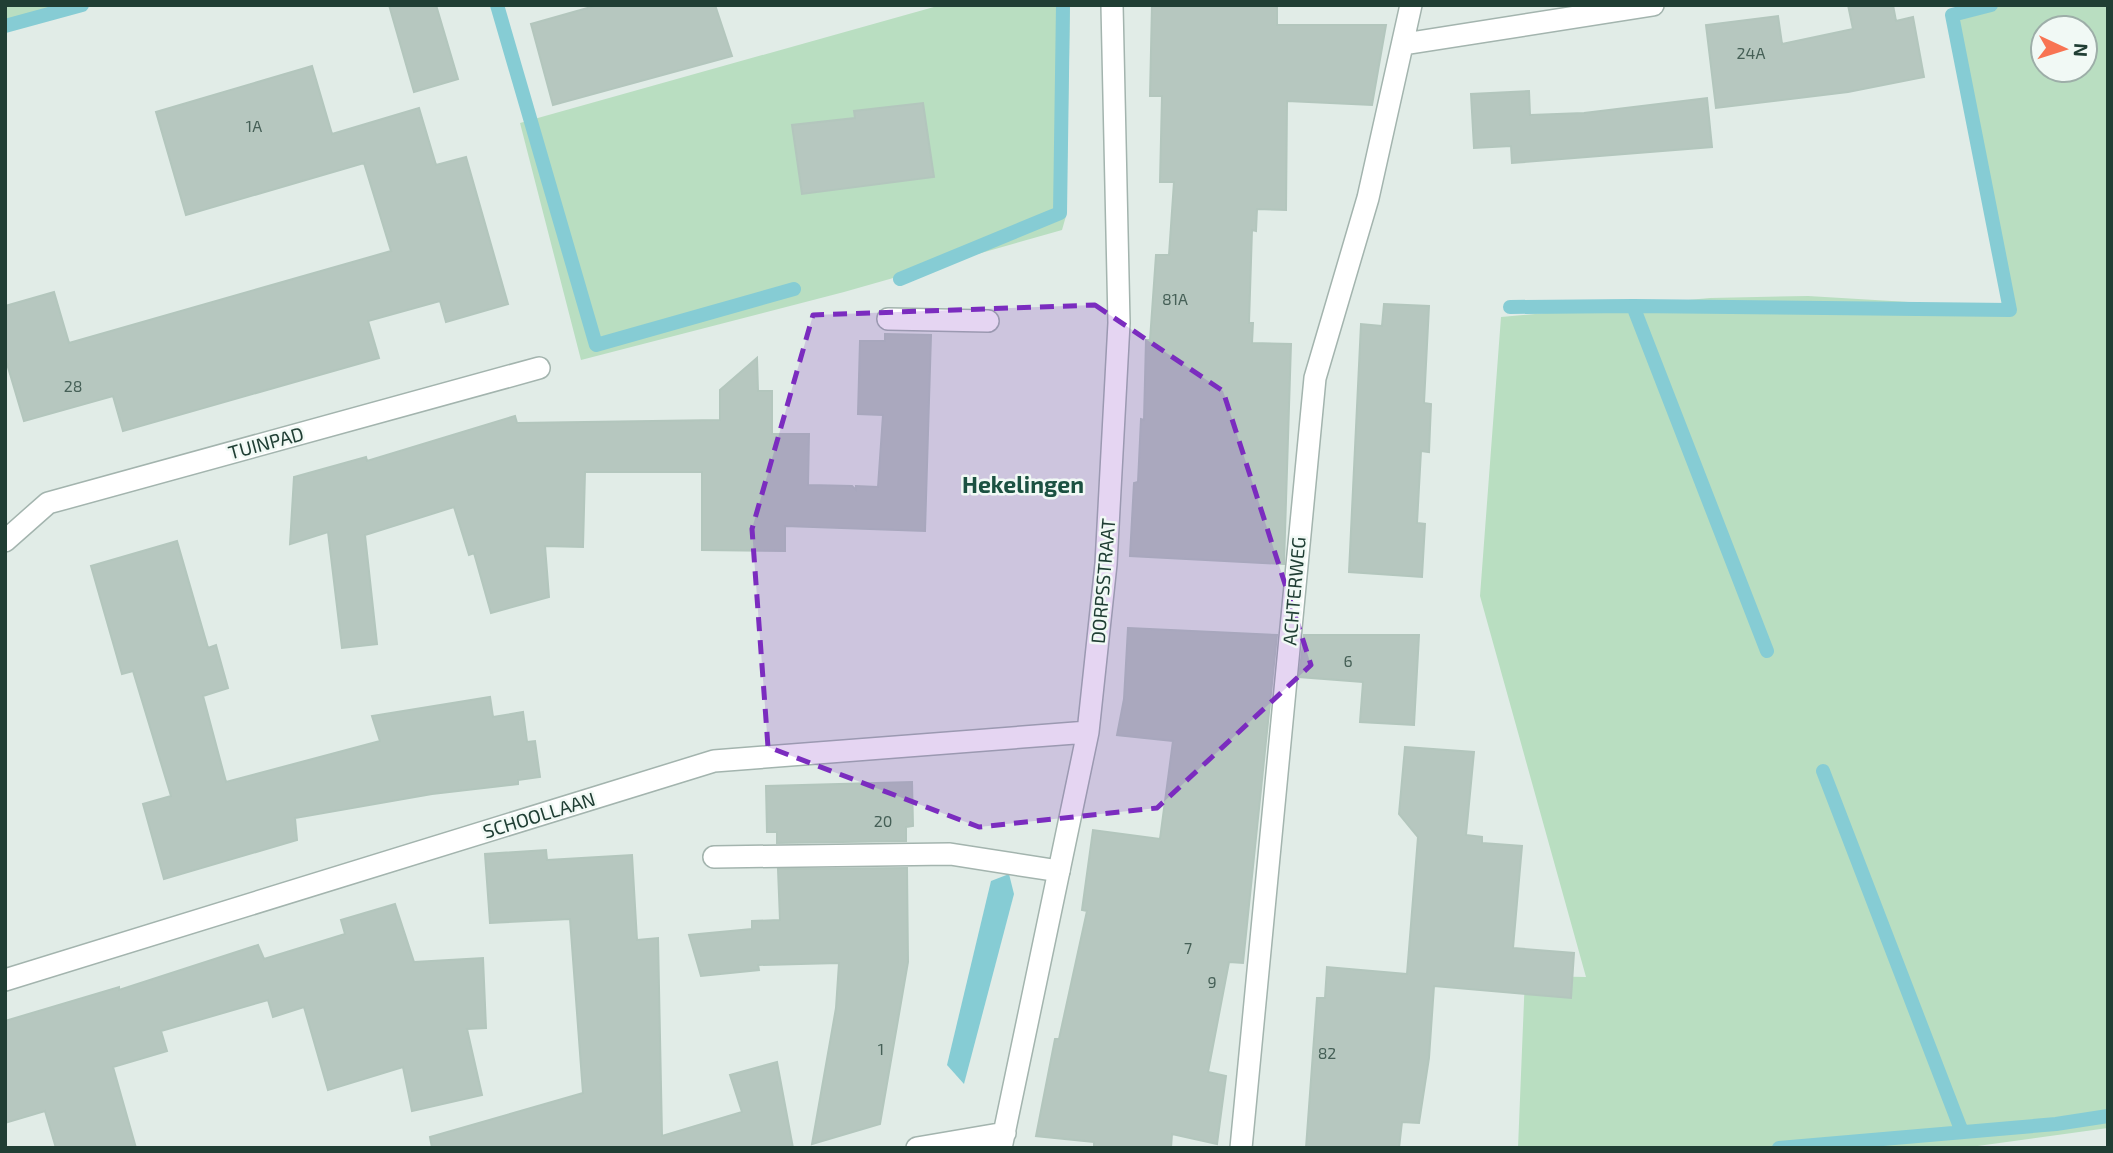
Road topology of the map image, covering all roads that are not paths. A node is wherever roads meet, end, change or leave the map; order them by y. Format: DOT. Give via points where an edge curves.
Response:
graph roads {
  1 [pos="1112,5"];
  2 [pos="1411,5"];
  3 [pos="1653,5"];
  4 [pos="1404,44"];
  5 [pos="888,318"];
  6 [pos="988,321"];
  7 [pos="539,368"];
  8 [pos="5,541"];
  9 [pos="1088,732"];
  10 [pos="715,857"];
  11 [pos="1059,871"];
  12 [pos="5,980"];
  13 [pos="1003,1140"];
  14 [pos="917,1148"];
  15 [pos="1241,1148"];
  1 -- 9 [label="street, DORPSSTRAAT" via="1119,323 1107,564"];
  2 -- 4 [label="street, ACHTERWEG"];
  3 -- 4 [label="street"];
  4 -- 15 [label="street, ACHTERWEG" via="1368,198 1315,378"];
  5 -- 6 [label="street"];
  7 -- 8 [label="street, TUINPAD" via="48,503"];
  9 -- 11 [label="street, DORPSSTRAAT"];
  9 -- 12 [label="street, SCHOOLLAAN" via="714,761"];
  10 -- 11 [label="street" via="950,854"];
  11 -- 13 [label="street, DORPSSTRAAT"];
  13 -- 14 [label="street"];
}
